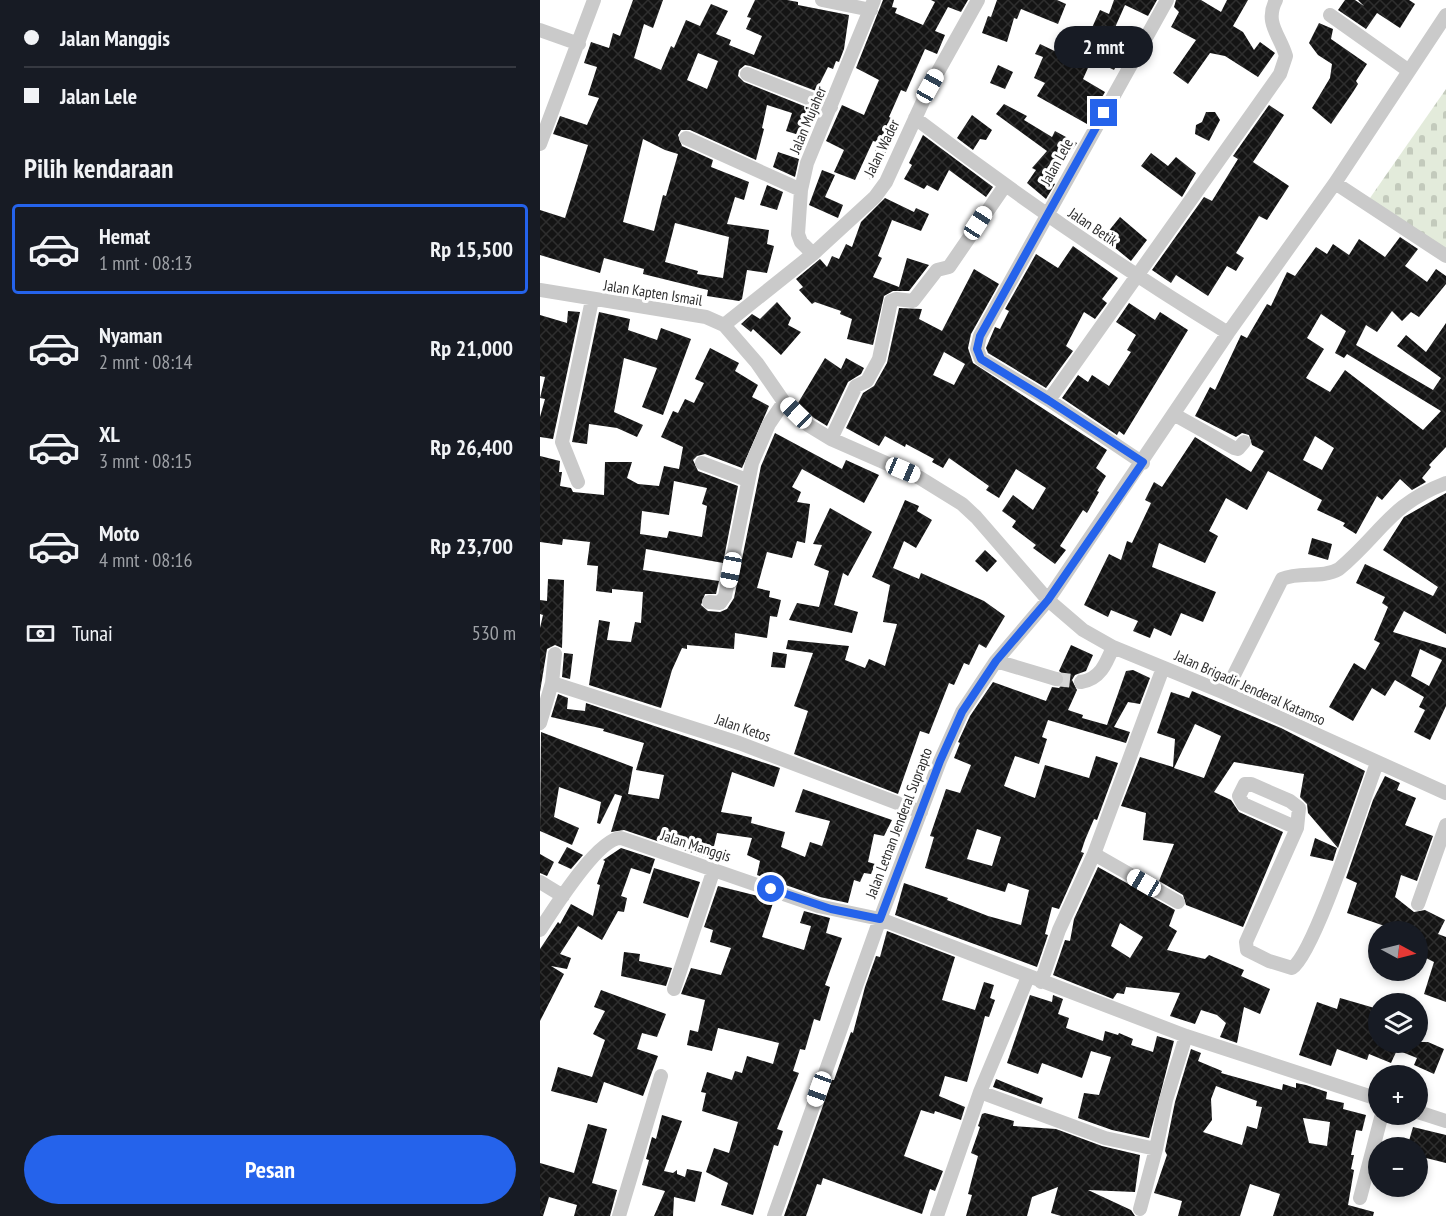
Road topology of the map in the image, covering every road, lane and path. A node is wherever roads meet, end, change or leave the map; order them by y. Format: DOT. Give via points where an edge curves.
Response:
graph roads {
  1 [pos="594,0"];
  2 [pos="822,0"];
  3 [pos="978,0"];
  4 [pos="1167,0"];
  5 [pos="1276,0"];
  6 [pos="873,5"];
  7 [pos="1330,15"];
  8 [pos="1446,15"];
  9 [pos="540,30"];
  10 [pos="579,44"];
  11 [pos="1409,71"];
  12 [pos="747,74"];
  13 [pos="540,102"];
  14 [pos="555,104"];
  15 [pos="831,106"];
  16 [pos="915,117"];
  17 [pos="686,138"];
  18 [pos="540,144"];
  19 [pos="1335,183"];
  20 [pos="1004,186"];
  21 [pos="801,190"];
  22 [pos="1047,215"];
  23 [pos="813,254"];
  24 [pos="1446,256"];
  25 [pos="1138,278"];
  26 [pos="541,292"];
  27 [pos="592,300"];
  28 [pos="724,326"];
  29 [pos="1228,333"];
  30 [pos="1048,400"];
  31 [pos="784,402"];
  32 [pos="1175,415"];
  33 [pos="831,439"];
  34 [pos="1244,442"];
  35 [pos="1143,462"];
  36 [pos="702,463"];
  37 [pos="747,480"];
  38 [pos="578,482"];
  39 [pos="1446,483"];
  40 [pos="1048,600"];
  41 [pos="709,602"];
  42 [pos="1113,647"];
  43 [pos="555,654"];
  44 [pos="996,661"];
  45 [pos="1163,668"];
  46 [pos="1056,679"];
  47 [pos="1081,682"];
  48 [pos="552,683"];
  49 [pos="1225,693"];
  50 [pos="540,723"];
  51 [pos="1377,763"];
  52 [pos="1446,793"];
  53 [pos="1275,795"];
  54 [pos="921,813"];
  55 [pos="1268,814"];
  56 [pos="1446,825"];
  57 [pos="1297,828"];
  58 [pos="1094,854"];
  59 [pos="714,869"];
  60 [pos="540,882"];
  61 [pos="563,896"];
  62 [pos="1178,902"];
  63 [pos="1418,904"];
  64 [pos="880,919"];
  65 [pos="540,930"];
  66 [pos="1034,980"];
  67 [pos="674,989"];
  68 [pos="1186,1036"];
  69 [pos="660,1076"];
  70 [pos="980,1092"];
  71 [pos="1368,1096"];
  72 [pos="1428,1115"];
  73 [pos="1446,1121"];
  74 [pos="1379,1125"];
  75 [pos="1156,1149"];
  76 [pos="1360,1198"];
  77 [pos="1140,1209"];
  78 [pos="619,1216"];
  79 [pos="774,1216"];
  80 [pos="937,1216"];
  1 -- 10 [label="street"];
  2 -- 6 [label="street"];
  3 -- 16 [label="street, Jalan Wader"];
  4 -- 22 [label="street, Jalan Lele"];
  5 -- 25 [label="street" via="1270,17 1286,56 1284,67"];
  6 -- 15 [label="street, Jalan Mujaher"];
  7 -- 11 [label="street"];
  8 -- 11 [label="street, Jalan Letnan Jenderal Suprapto"];
  9 -- 10 [label="street"];
  10 -- 14 [label="street"];
  11 -- 19 [label="street, Jalan Letnan Jenderal Suprapto"];
  12 -- 15 [label="street"];
  13 -- 14 [label="street"];
  14 -- 18 [label="street"];
  15 -- 21 [label="street, Jalan Mujaher" via="807,163"];
  16 -- 20 [label="street, Jalan Betik"];
  16 -- 23 [label="street, Jalan Wader" via="886,182 861,212"];
  17 -- 21 [label="street"];
  19 -- 24 [label="street"];
  19 -- 29 [label="street, Jalan Letnan Jenderal Suprapto"];
  20 -- 22 [label="street, Jalan Betik"];
  20 -- 33 [label="street" via="949,267 937,270 913,301 891,301 879,359 867,381 856,386"];
  21 -- 23 [label="street, Jalan Mujaher" via="798,234"];
  22 -- 25 [label="street, Jalan Betik"];
  22 -- 30 [label="street, Jalan Lele" via="980,336 977,349 981,359"];
  23 -- 28 [label="street, Jalan Wader"];
  25 -- 29 [label="street, Jalan Betik"];
  25 -- 30 [label="street"];
  26 -- 27 [label="street, Jalan Kapten Ismail"];
  27 -- 28 [label="street, Jalan Kapten Ismail" via="706,317"];
  27 -- 38 [label="street" via="562,442"];
  28 -- 31 [label="street, Jalan Kapten Ismail"];
  29 -- 32 [label="street, Jalan Letnan Jenderal Suprapto"];
  30 -- 35 [label="street, Jalan Lele"];
  31 -- 33 [label="street, Jalan Kapten Ismail"];
  31 -- 37 [label="street" via="769,424"];
  32 -- 34 [label="street" via="1234,448"];
  32 -- 35 [label="street, Jalan Letnan Jenderal Suprapto"];
  33 -- 40 [label="street, Jalan Kapten Ismail" via="920,478 962,504"];
  35 -- 40 [label="street, Jalan Letnan Jenderal Suprapto"];
  36 -- 37 [label="street"];
  37 -- 41 [label="street" via="725,596 720,603"];
  39 -- 49 [label="street" via="1425,491 1393,512 1339,569 1282,579"];
  40 -- 42 [label="street, Jalan Brigadir Jenderal Katamso" via="1083,630"];
  40 -- 44 [label="street, Jalan Letnan Jenderal Suprapto"];
  42 -- 45 [label="street, Jalan Brigadir Jenderal Katamso"];
  42 -- 47 [label="street" via="1096,677"];
  43 -- 48 [label="street"];
  44 -- 46 [label="street"];
  44 -- 54 [label="street, Jalan Letnan Jenderal Suprapto" via="962,712"];
  45 -- 49 [label="street, Jalan Brigadir Jenderal Katamso"];
  45 -- 58 [label="street"];
  48 -- 50 [label="street"];
  48 -- 54 [label="street, Jalan Ketos" via="739,743"];
  49 -- 51 [label="street, Jalan Brigadir Jenderal Katamso"];
  51 -- 52 [label="street, Jalan Brigadir Jenderal Katamso"];
  51 -- 57 [label="street" via="1339,873 1303,956 1292,968 1254,954 1247,950 1246,942"];
  53 -- 55 [label="street"];
  53 -- 55 [label="street" via="1251,784 1240,789 1244,804"];
  53 -- 57 [label="street" via="1299,808"];
  54 -- 64 [label="street, Jalan Letnan Jenderal Suprapto"];
  55 -- 57 [label="street"];
  56 -- 63 [label="street"];
  58 -- 62 [label="street"];
  58 -- 66 [label="street"];
  59 -- 61 [label="street, Jalan Manggis" via="615,838 599,851"];
  59 -- 64 [label="street, Jalan Manggis" via="818,906"];
  59 -- 67 [label="street"];
  60 -- 61 [label="street"];
  61 -- 65 [label="street, Jalan Manggis"];
  64 -- 66 [label="street, Jalan Manggis"];
  64 -- 79 [label="street, Jalan Letnan Jenderal Suprapto"];
  66 -- 68 [label="street, Jalan Manggis"];
  66 -- 70 [label="street"];
  68 -- 71 [label="street, Jalan Manggis"];
  68 -- 75 [label="street"];
  69 -- 78 [label="street"];
  70 -- 75 [label="street" via="1105,1138"];
  70 -- 80 [label="street"];
  72 -- 73 [label="street"];
  74 -- 76 [label="street"];
  75 -- 77 [label="street"];
}
